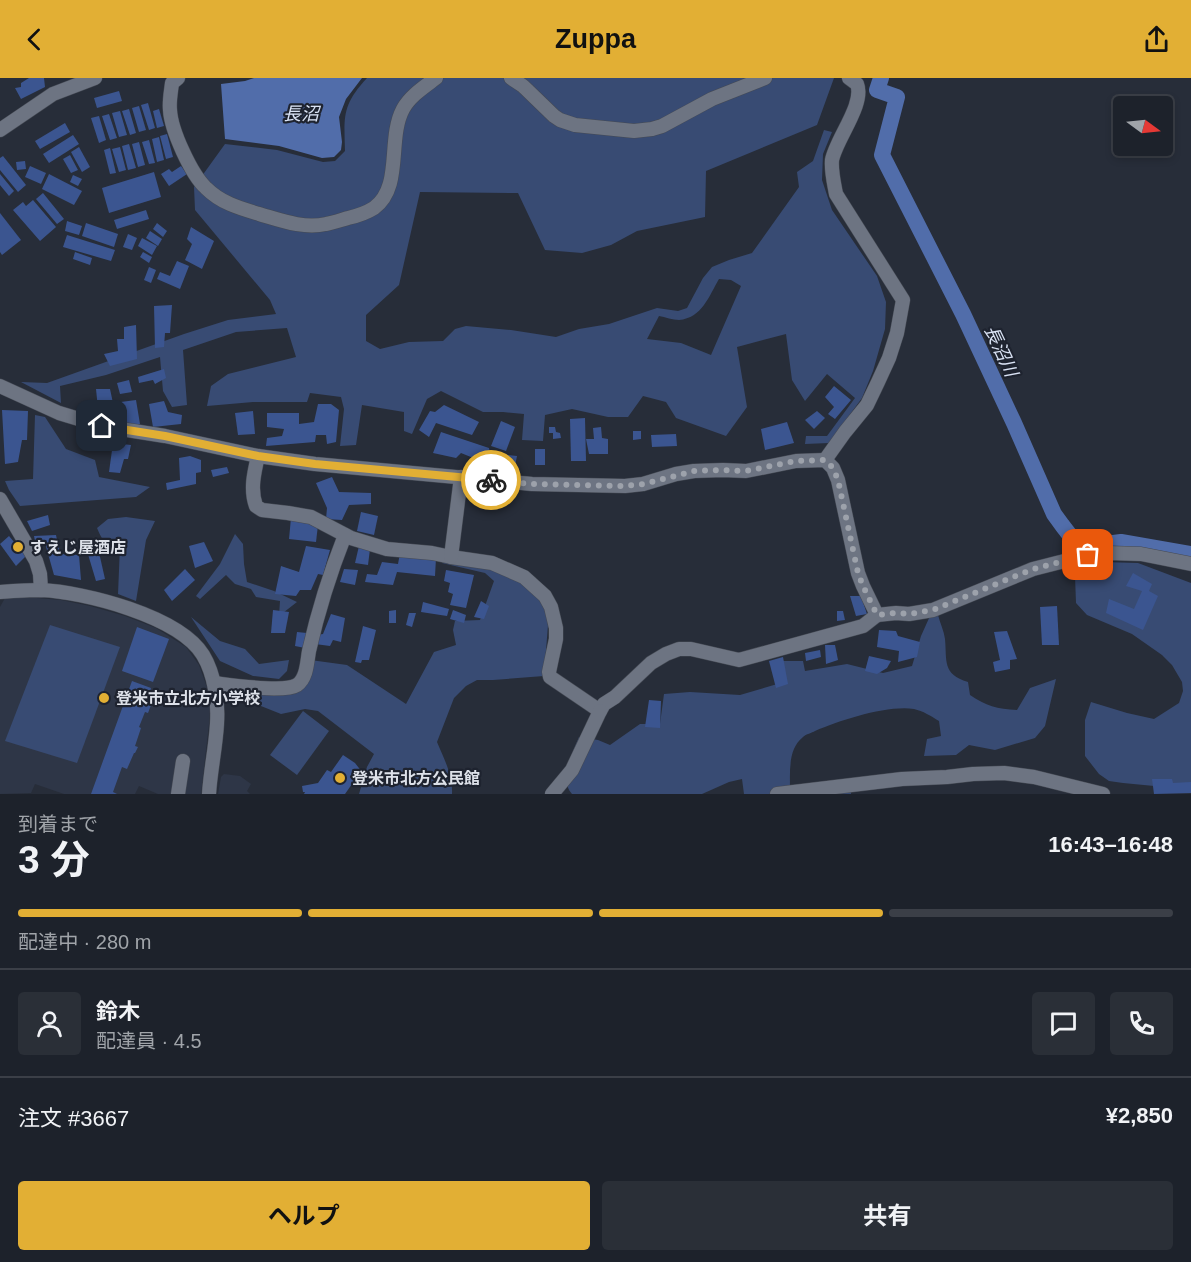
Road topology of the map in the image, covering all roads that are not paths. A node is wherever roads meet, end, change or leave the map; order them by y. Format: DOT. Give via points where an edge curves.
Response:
graph roads {
  1 [pos="95,78"];
  2 [pos="158,78"];
  3 [pos="436,78"];
  4 [pos="511,78"];
  5 [pos="765,78"];
  6 [pos="849,78"];
  7 [pos="175,80"];
  8 [pos="0,130"];
  9 [pos="0,386"];
  10 [pos="258,456"];
  11 [pos="825,460"];
  12 [pos="460,477"];
  13 [pos="0,499"];
  14 [pos="345,535"];
  15 [pos="451,557"];
  16 [pos="1191,564"];
  17 [pos="41,590"];
  18 [pos="0,592"];
  19 [pos="877,615"];
  20 [pos="214,683"];
  21 [pos="600,711"];
  22 [pos="183,761"];
  23 [pos="178,794"];
  24 [pos="208,794"];
  25 [pos="552,794"];
  26 [pos="777,794"];
  27 [pos="1103,794"];
  1 -- 8 [label="street" via="53,94"];
  2 -- 7 [label="street"];
  3 -- 7 [label="street" via="414,95 398,120 391,180 380,202 358,215 317,225 295,224 236,207 205,188 191,168 171,120"];
  4 -- 5 [label="street" via="560,120 634,131 662,126 712,99"];
  6 -- 11 [label="street" via="857,84 859,95 832,161 836,194 903,300 897,333 879,382 867,405"];
  9 -- 10 [label="street" via="59,414 102,426"];
  10 -- 12 [label="street"];
  10 -- 14 [label="street" via="253,477 256,507 311,517"];
  11 -- 12 [label="street" via="796,461 746,471 694,471 625,486 532,484"];
  11 -- 19 [label="street" via="838,480 858,573"];
  12 -- 15 [label="street"];
  13 -- 17 [label="street" via="36,561"];
  14 -- 15 [label="street" via="387,549"];
  14 -- 20 [label="street" via="316,619 303,678 296,686 283,689"];
  15 -- 21 [label="street" via="492,562 537,587 551,607 556,628 550,677"];
  16 -- 19 [label="street" via="1141,554 1088,555 1033,569 933,610"];
  17 -- 18 [label="street"];
  17 -- 20 [label="street" via="91,598 162,622 197,648"];
  19 -- 21 [label="street" via="862,626 739,660 679,649 651,663"];
  20 -- 24 [label="street" via="217,722"];
  21 -- 25 [label="street" via="572,770"];
  22 -- 23 [label="street"];
  26 -- 27 [label="street" via="902,779 1004,773"];
}
